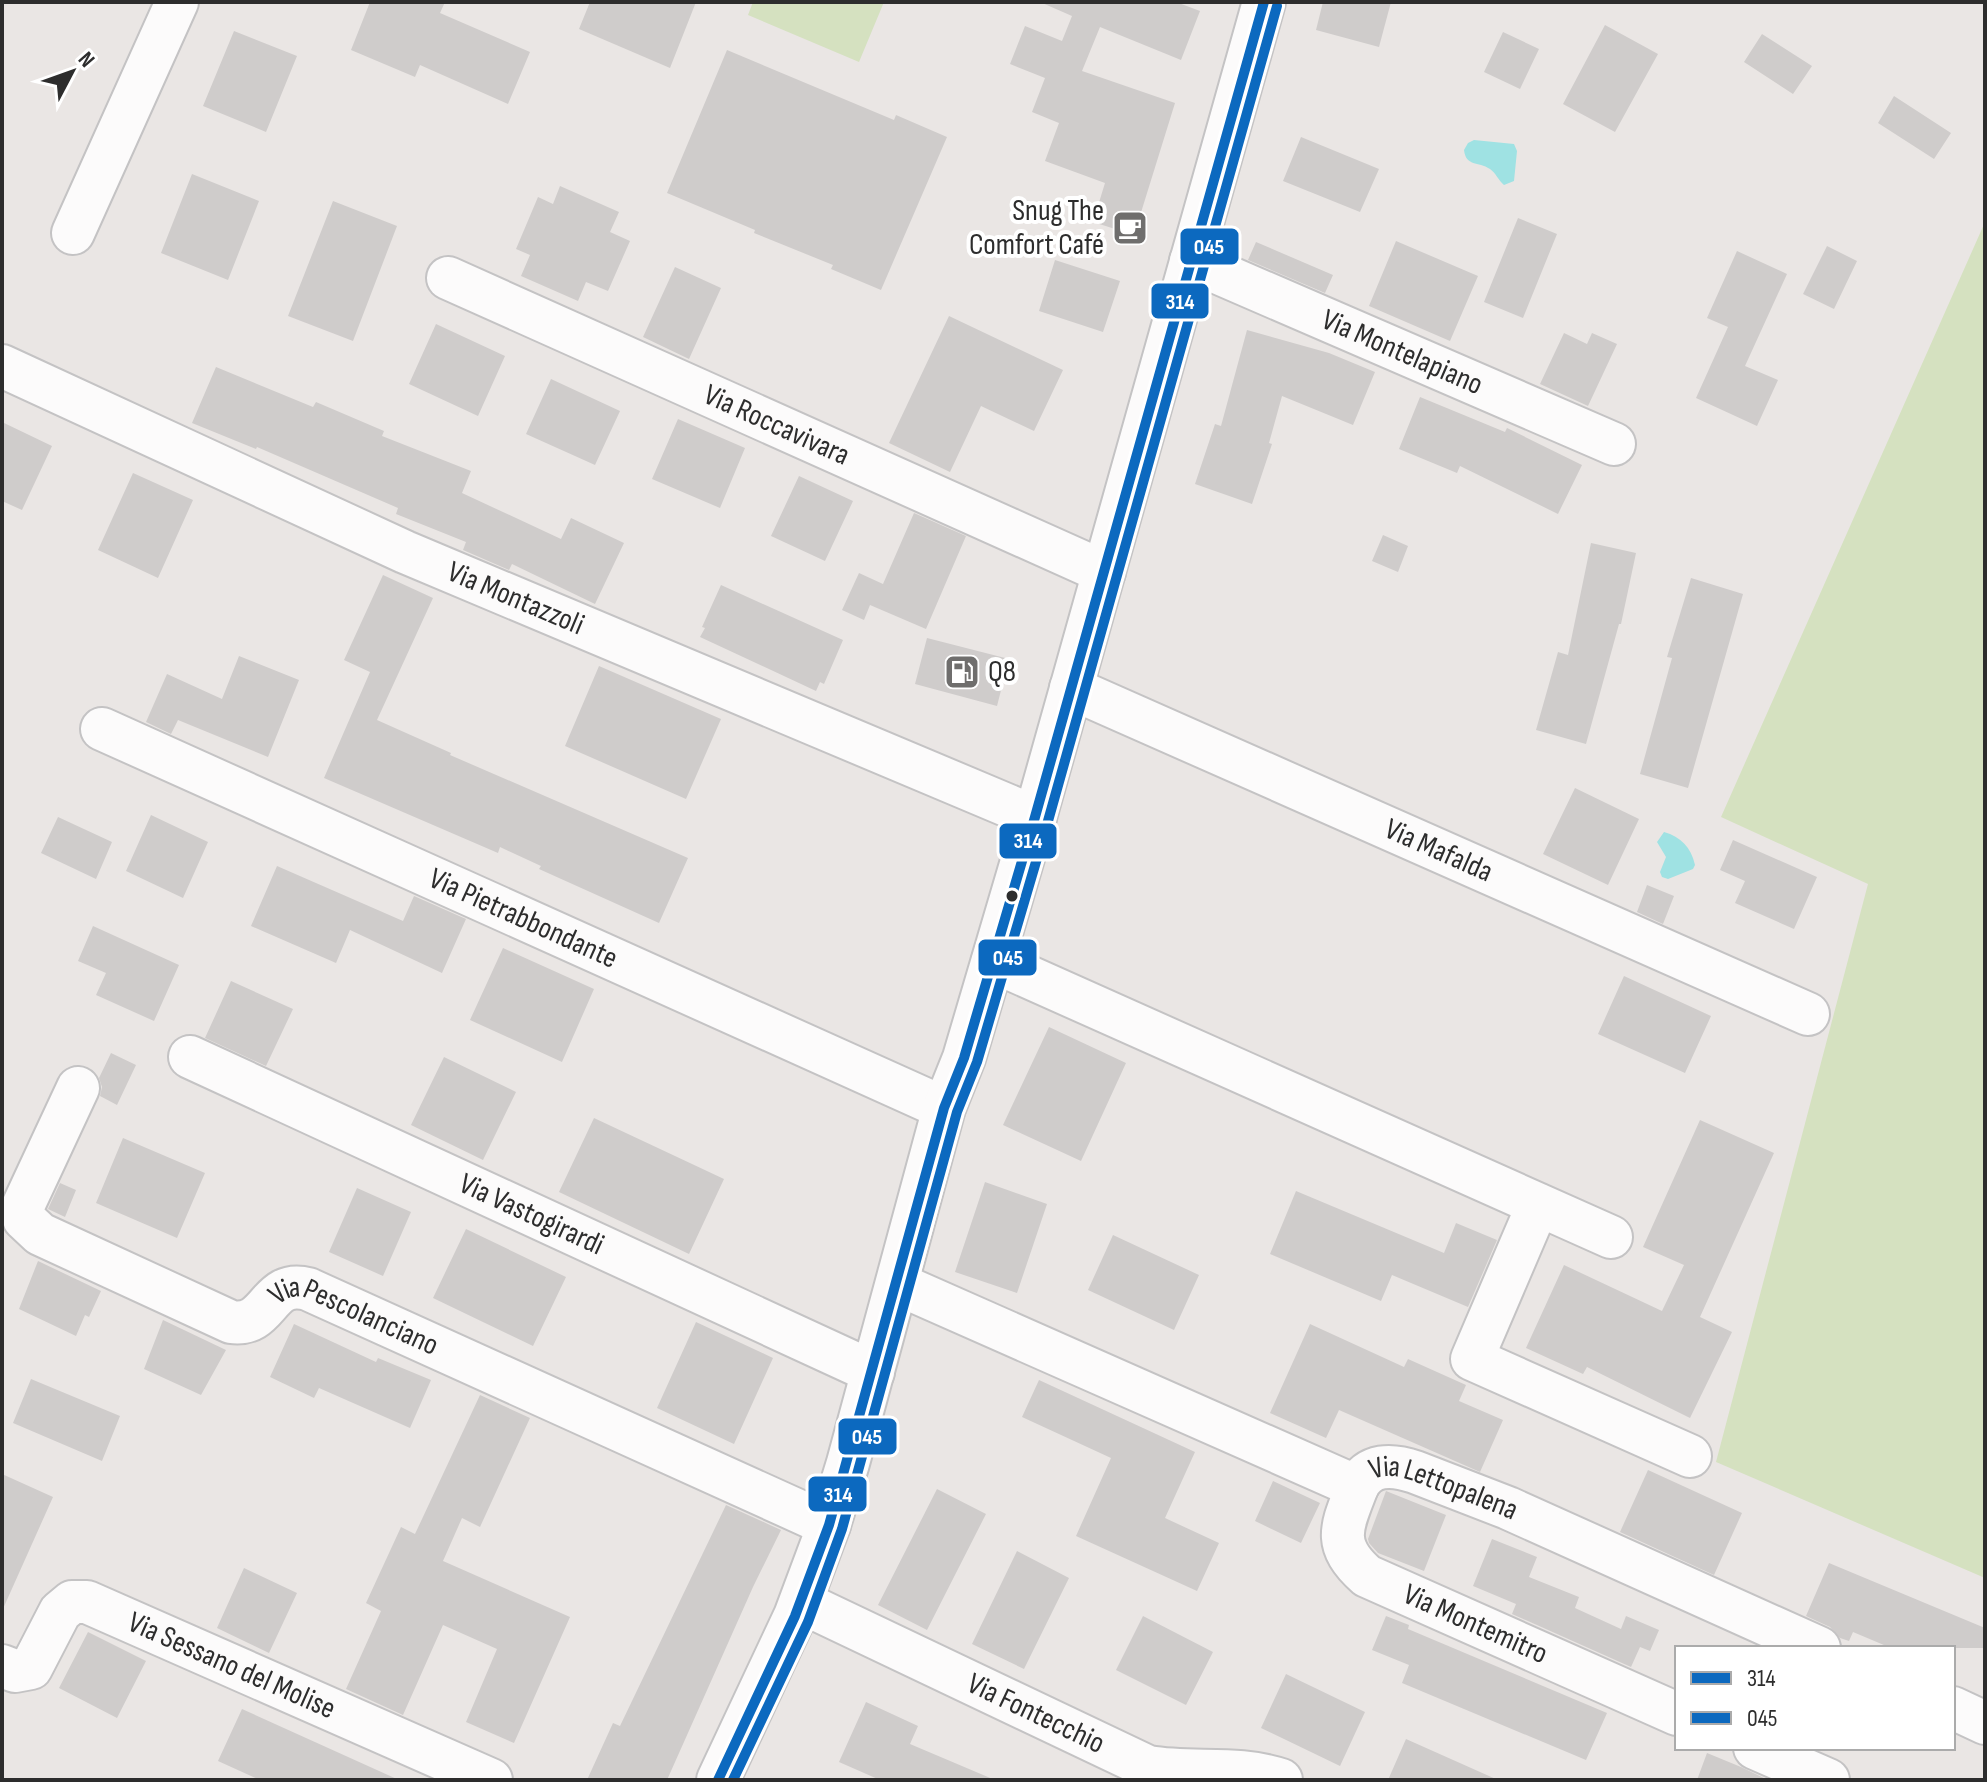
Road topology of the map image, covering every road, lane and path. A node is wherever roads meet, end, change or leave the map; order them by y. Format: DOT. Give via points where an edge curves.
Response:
graph roads {
  1 [pos="177,2"];
  2 [pos="1264,2"];
  3 [pos="73,233"];
  4 [pos="1191,261"];
  5 [pos="448,278"];
  6 [pos="2,366"];
  7 [pos="1614,444"];
  8 [pos="1104,572"];
  9 [pos="1071,688"];
  10 [pos="102,729"];
  11 [pos="1035,817"];
  12 [pos="993,961"];
  13 [pos="1808,1014"];
  14 [pos="190,1057"];
  15 [pos="78,1088"];
  16 [pos="944,1108"];
  17 [pos="1538,1205"];
  18 [pos="1611,1237"];
  19 [pos="898,1284"];
  20 [pos="873,1372"];
  21 [pos="1690,1456"];
  22 [pos="1357,1487"];
  23 [pos="829,1525"];
  24 [pos="801,1602"];
  25 [pos="1815,1646"];
  26 [pos="2,1666"];
  27 [pos="1955,1709"];
  28 [pos="1675,1713"];
  29 [pos="1985,1723"];
  30 [pos="1760,1750"];
  31 [pos="491,1780"];
  32 [pos="718,1780"];
  33 [pos="1281,1780"];
  34 [pos="1828,1780"];
  1 -- 3 [label="street"];
  2 -- 4 [label="street"];
  4 -- 7 [label="street, Via Montelapiano"];
  4 -- 8 [label="street"];
  5 -- 8 [label="street, Via Roccavivara"];
  6 -- 11 [label="street, Via Montazzoli" via="405,552"];
  8 -- 9 [label="street"];
  9 -- 11 [label="street"];
  9 -- 13 [label="street, Via Mafalda"];
  10 -- 16 [label="street, Via Pietrabbondante"];
  11 -- 12 [label="street"];
  12 -- 16 [label="street"];
  12 -- 17 [label="street"];
  14 -- 20 [label="street, Via Vastogirardi"];
  15 -- 23 [label="street, Via Pescolanciano" via="23,1206 24,1219 34,1231 231,1322 256,1318 285,1289 308,1289"];
  16 -- 19 [label="street"];
  17 -- 18 [label="street"];
  17 -- 21 [label="street" via="1472,1359"];
  19 -- 20 [label="street"];
  19 -- 22 [label="street, Via Lettopalena"];
  20 -- 23 [label="street"];
  22 -- 25 [label="street, Via Lettopalena" via="1365,1473 1382,1467 1415,1472 1508,1508"];
  22 -- 28 [label="street, Via Montemitro" via="1341,1533 1347,1556 1367,1576"];
  23 -- 24 [label="street"];
  24 -- 32 [label="street"];
  24 -- 33 [label="street, Via Fontecchio" via="1148,1767 1245,1772"];
  26 -- 31 [label="street, Via Sessano del Molise" via="15,1671 31,1668 60,1612 72,1602 87,1602"];
  27 -- 29 [label="street"];
  30 -- 34 [label="street"];
}
